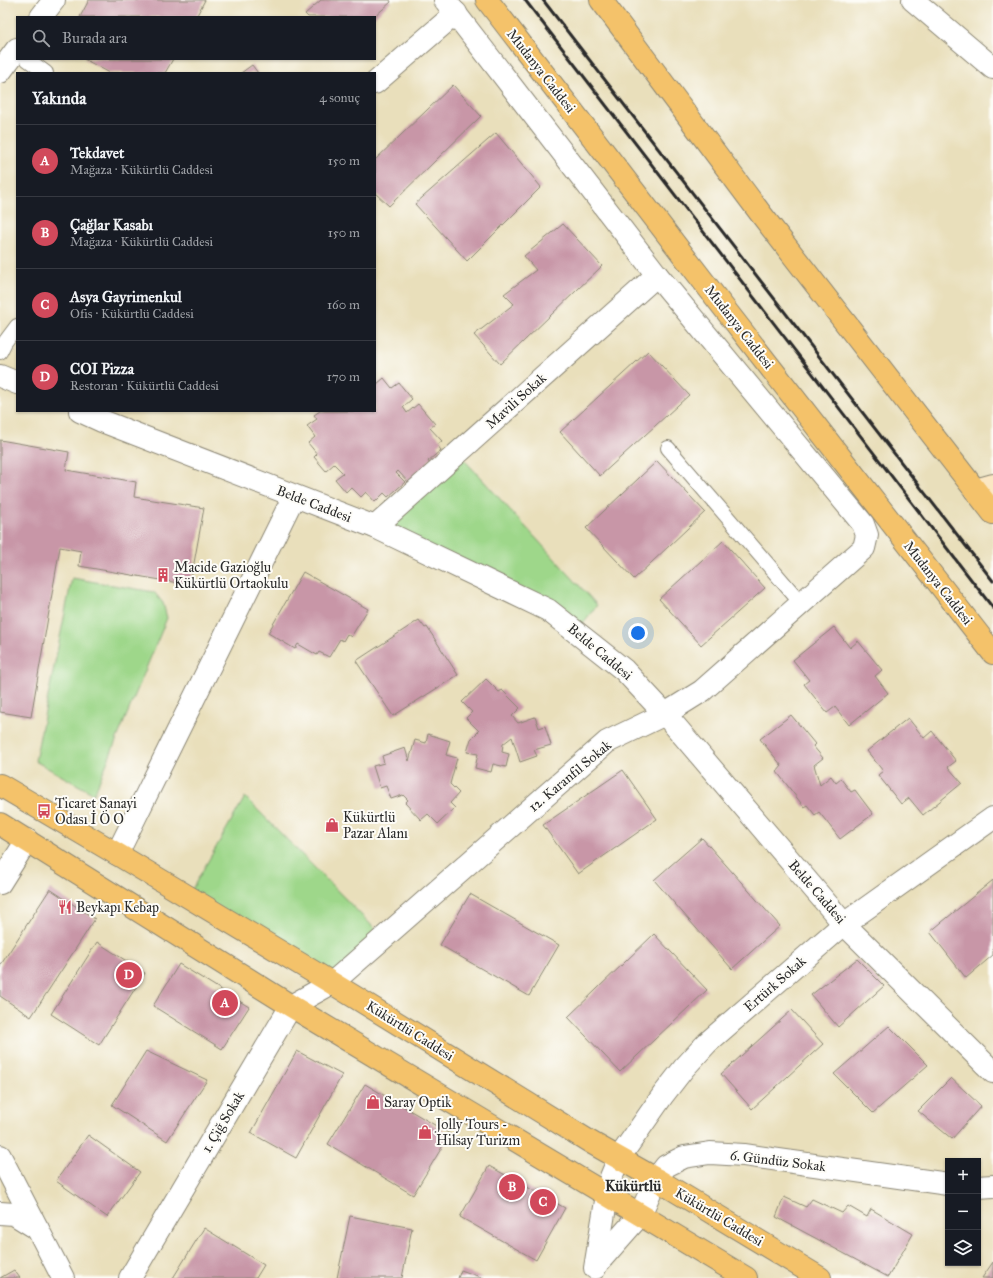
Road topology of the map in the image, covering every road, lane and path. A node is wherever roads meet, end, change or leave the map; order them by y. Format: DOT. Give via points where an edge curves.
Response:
graph roads {
  1 [pos="54,0"];
  2 [pos="487,0"];
  3 [pos="601,0"];
  4 [pos="913,0"];
  5 [pos="451,7"];
  6 [pos="42,16"];
  7 [pos="16,55"];
  8 [pos="29,60"];
  9 [pos="993,68"];
  10 [pos="0,72"];
  11 [pos="45,72"];
  12 [pos="376,82"];
  13 [pos="657,275"];
  14 [pos="16,327"];
  15 [pos="0,352"];
  16 [pos="0,376"];
  17 [pos="16,383"];
  18 [pos="85,412"];
  19 [pos="106,416"];
  20 [pos="668,448"];
  21 [pos="984,488"];
  22 [pos="294,496"];
  23 [pos="993,512"];
  24 [pos="375,527"];
  25 [pos="802,603"];
  26 [pos="993,653"];
  27 [pos="665,714"];
  28 [pos="0,785"];
  29 [pos="993,818"];
  30 [pos="0,824"];
  31 [pos="27,840"];
  32 [pos="117,854"];
  33 [pos="0,883"];
  34 [pos="844,924"];
  35 [pos="332,983"];
  36 [pos="291,1006"];
  37 [pos="993,1072"];
  38 [pos="619,1158"];
  39 [pos="2,1159"];
  40 [pos="656,1179"];
  41 [pos="945,1184"];
  42 [pos="0,1186"];
  43 [pos="993,1186"];
  44 [pos="981,1187"];
  45 [pos="607,1194"];
  46 [pos="0,1213"];
  47 [pos="640,1215"];
  48 [pos="38,1229"];
  49 [pos="594,1272"];
  50 [pos="63,1278"];
  51 [pos="130,1278"];
  52 [pos="746,1278"];
  53 [pos="820,1278"];
  1 -- 6 [label="street"];
  2 -- 26 [label="main road, Mudanya Caddesi"];
  3 -- 21 [label="main road" via="760,214"];
  4 -- 9 [label="street"];
  5 -- 12 [label="street"];
  5 -- 13 [label="street"];
  7 -- 10 [label="street"];
  8 -- 11 [label="lane"];
  13 -- 24 [label="street, Mavili Sokak"];
  13 -- 25 [label="street, 12. Karanfil Sokak" via="863,524 867,535 864,548"];
  14 -- 15 [label="lane"];
  16 -- 17 [label="street"];
  18 -- 19 [label="street, Belde Caddesi"];
  19 -- 22 [label="street, Belde Caddesi"];
  20 -- 25 [label="lane"];
  21 -- 23 [label="main road"];
  22 -- 24 [label="street, Belde Caddesi"];
  22 -- 32 [label="street"];
  24 -- 27 [label="street, Belde Caddesi" via="548,610 624,670"];
  25 -- 27 [label="street, 12. Karanfil Sokak" via="702,691"];
  27 -- 34 [label="street, Belde Caddesi"];
  27 -- 35 [label="street, 12. Karanfil Sokak" via="607,742"];
  28 -- 32 [label="main road, Kükürtlü Caddesi"];
  29 -- 34 [label="street, Ertürk Sokak"];
  30 -- 31 [label="main road"];
  31 -- 33 [label="street"];
  31 -- 36 [label="main road"];
  32 -- 35 [label="main road, Kükürtlü Caddesi"];
  34 -- 37 [label="street, Belde Caddesi"];
  34 -- 38 [label="street, Ertürk Sokak" via="707,1043 663,1095"];
  35 -- 36 [label="street"];
  35 -- 38 [label="main road, Kükürtlü Caddesi"];
  36 -- 45 [label="main road"];
  36 -- 51 [label="street, 1. Çiğ Sokak"];
  38 -- 40 [label="main road, Kükürtlü Caddesi"];
  38 -- 45 [label="street, Ertürk Sokak"];
  39 -- 42 [label="street" via="5,1172"];
  39 -- 48 [label="street"];
  40 -- 41 [label="street, 6. Gündüz Sokak" via="666,1166 684,1157 710,1153 744,1155"];
  40 -- 47 [label="street, 6. Gündüz Sokak"];
  40 -- 53 [label="main road, Kükürtlü Caddesi"];
  43 -- 44 [label="street"];
  45 -- 47 [label="main road"];
  45 -- 49 [label="street, Ertürk Sokak"];
  46 -- 48 [label="street" via="14,1214"];
  47 -- 49 [label="street, 6. Gündüz Sokak"];
  47 -- 52 [label="main road"];
  48 -- 50 [label="street"];
}
